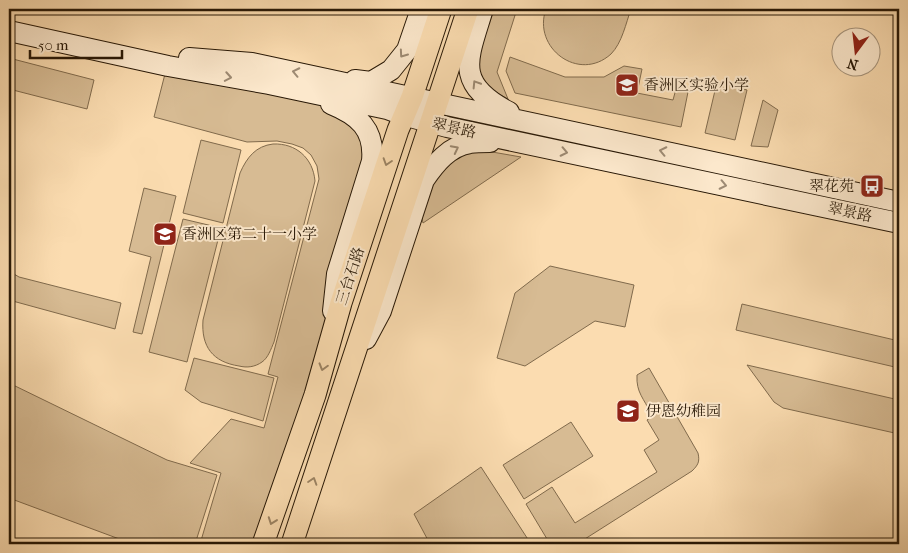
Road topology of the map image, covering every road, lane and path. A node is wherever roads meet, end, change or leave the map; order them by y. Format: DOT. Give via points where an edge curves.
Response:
graph roads {
  1 [pos="421,9"];
  2 [pos="441,9"];
  3 [pos="468,9"];
  4 [pos="483,9"];
  5 [pos="9,18"];
  6 [pos="9,31"];
  7 [pos="322,78"];
  8 [pos="270,84"];
  9 [pos="438,102"];
  10 [pos="407,106"];
  11 [pos="528,122"];
  12 [pos="432,123"];
  13 [pos="516,142"];
  14 [pos="899,202"];
  15 [pos="899,223"];
  16 [pos="331,340"];
  17 [pos="346,379"];
  18 [pos="263,544"];
  19 [pos="292,544"];
  1 -- 7 [label="main road, one-way" via="407,50 391,70 371,82"];
  2 -- 10 [label="main road, 三台石路"];
  3 -- 9 [label="main road, 三台石路"];
  11 -- 4 [label="main road, one-way" via="490,103 472,82 468,59"];
  7 -- 5 [label="main road, 翠景路, one-way" via="252,63 188,58"];
  6 -- 8 [label="main road, 翠景路, one-way" via="168,66"];
  7 -- 10 [label="main road, 翠景路"];
  8 -- 10 [label="main road, 翠景路" via="386,109"];
  8 -- 16 [label="main road" via="348,112 361,121 371,138 372,161 337,274"];
  9 -- 10 [label="main road, 翠景路"];
  9 -- 11 [label="main road, 翠景路"];
  9 -- 12 [label="main road, 三台石路"];
  10 -- 12 [label="main road, 翠景路"];
  10 -- 16 [label="main road, 三台石路, one-way"];
  14 -- 11 [label="main road, 翠景路, one-way"];
  12 -- 13 [label="main road, 翠景路"];
  12 -- 17 [label="main road, 三台石路"];
  13 -- 15 [label="main road, 翠景路, one-way"];
  17 -- 13 [label="main road, one-way" via="381,311 424,180 434,165 450,151 469,143"];
  16 -- 18 [label="main road, 三台石路, one-way" via="303,432"];
  19 -- 17 [label="main road, 三台石路, one-way"];
}
